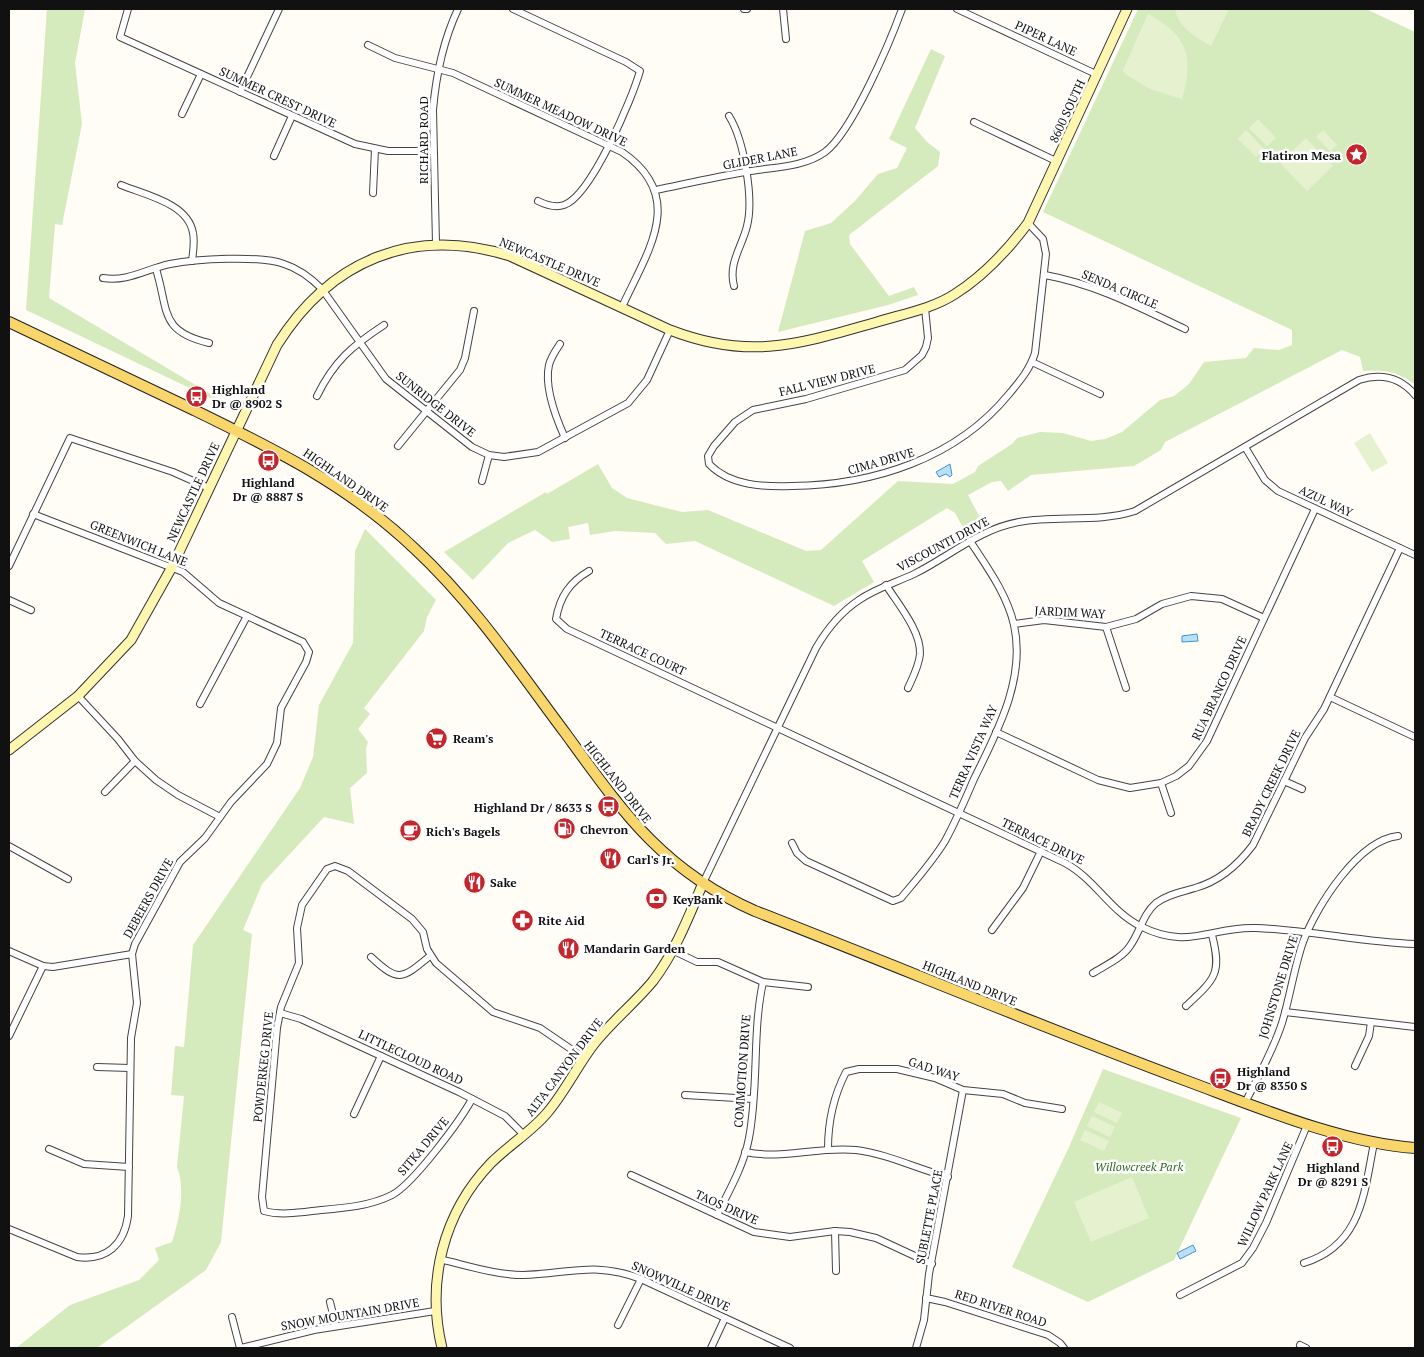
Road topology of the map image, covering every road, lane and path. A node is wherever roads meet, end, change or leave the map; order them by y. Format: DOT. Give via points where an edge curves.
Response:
graph roads {
  1 [pos="128,9"];
  2 [pos="279,9"];
  3 [pos="458,9"];
  4 [pos="513,9"];
  5 [pos="783,9"];
  6 [pos="902,9"];
  7 [pos="957,9"];
  8 [pos="1127,9"];
  9 [pos="786,39"];
  10 [pos="368,45"];
  11 [pos="438,69"];
  12 [pos="201,74"];
  13 [pos="1098,74"];
  14 [pos="240,92"];
  15 [pos="182,114"];
  16 [pos="292,116"];
  17 [pos="729,116"];
  18 [pos="974,122"];
  19 [pos="608,145"];
  20 [pos="375,149"];
  21 [pos="434,150"];
  22 [pos="274,156"];
  23 [pos="1058,162"];
  24 [pos="746,172"];
  25 [pos="121,185"];
  26 [pos="656,190"];
  27 [pos="373,193"];
  28 [pos="538,202"];
  29 [pos="1028,223"];
  30 [pos="436,244"];
  31 [pos="192,261"];
  32 [pos="156,268"];
  33 [pos="1045,275"];
  34 [pos="103,278"];
  35 [pos="734,286"];
  36 [pos="322,289"];
  37 [pos="622,307"];
  38 [pos="925,308"];
  39 [pos="474,311"];
  40 [pos="9,322"];
  41 [pos="384,325"];
  42 [pos="1185,329"];
  43 [pos="670,330"];
  44 [pos="359,342"];
  45 [pos="209,343"];
  46 [pos="560,344"];
  47 [pos="1032,362"];
  48 [pos="1100,394"];
  49 [pos="1415,395"];
  50 [pos="317,396"];
  51 [pos="427,413"];
  52 [pos="236,430"];
  53 [pos="565,438"];
  54 [pos="398,446"];
  55 [pos="1245,447"];
  56 [pos="489,455"];
  57 [pos="707,460"];
  58 [pos="482,481"];
  59 [pos="209,488"];
  60 [pos="1315,509"];
  61 [pos="33,514"];
  62 [pos="970,541"];
  63 [pos="1400,548"];
  64 [pos="1415,556"];
  65 [pos="9,566"];
  66 [pos="172,568"];
  67 [pos="589,571"];
  68 [pos="886,585"];
  69 [pos="9,600"];
  70 [pos="31,610"];
  71 [pos="247,616"];
  72 [pos="1264,618"];
  73 [pos="1014,624"];
  74 [pos="1106,627"];
  75 [pos="308,647"];
  76 [pos="908,688"];
  77 [pos="1126,688"];
  78 [pos="78,696"];
  79 [pos="1330,698"];
  80 [pos="200,704"];
  81 [pos="777,728"];
  82 [pos="996,732"];
  83 [pos="1415,737"];
  84 [pos="9,750"];
  85 [pos="135,761"];
  86 [pos="1284,781"];
  87 [pos="1161,783"];
  88 [pos="1302,789"];
  89 [pos="105,792"];
  90 [pos="958,813"];
  91 [pos="1171,813"];
  92 [pos="220,817"];
  93 [pos="1398,836"];
  94 [pos="792,843"];
  95 [pos="9,846"];
  96 [pos="1041,851"];
  97 [pos="68,878"];
  98 [pos="703,883"];
  99 [pos="1140,926"];
  100 [pos="992,930"];
  101 [pos="1307,933"];
  102 [pos="1212,934"];
  103 [pos="1415,944"];
  104 [pos="672,950"];
  105 [pos="9,951"];
  106 [pos="132,954"];
  107 [pos="430,956"];
  108 [pos="371,957"];
  109 [pos="43,966"];
  110 [pos="1093,973"];
  111 [pos="763,982"];
  112 [pos="808,988"];
  113 [pos="1186,1006"];
  114 [pos="1285,1012"];
  115 [pos="280,1014"];
  116 [pos="1371,1022"];
  117 [pos="1415,1026"];
  118 [pos="9,1036"];
  119 [pos="381,1056"];
  120 [pos="584,1058"];
  121 [pos="1355,1066"];
  122 [pos="97,1067"];
  123 [pos="130,1068"];
  124 [pos="963,1090"];
  125 [pos="685,1095"];
  126 [pos="472,1099"];
  127 [pos="753,1099"];
  128 [pos="1245,1103"];
  129 [pos="1062,1109"];
  130 [pos="354,1114"];
  131 [pos="1308,1123"];
  132 [pos="524,1135"];
  133 [pos="1374,1143"];
  134 [pos="1415,1148"];
  135 [pos="49,1149"];
  136 [pos="828,1149"];
  137 [pos="745,1152"];
  138 [pos="129,1167"];
  139 [pos="631,1176"];
  140 [pos="948,1177"];
  141 [pos="264,1211"];
  142 [pos="717,1216"];
  143 [pos="9,1229"];
  144 [pos="835,1231"];
  145 [pos="440,1259"];
  146 [pos="1304,1263"];
  147 [pos="932,1264"];
  148 [pos="836,1271"];
  149 [pos="641,1279"];
  150 [pos="1180,1295"];
  151 [pos="926,1298"];
  152 [pos="330,1302"];
  153 [pos="435,1311"];
  154 [pos="232,1317"];
  155 [pos="725,1318"];
  156 [pos="618,1325"];
  157 [pos="336,1326"];
  158 [pos="240,1348"];
  159 [pos="442,1348"];
  160 [pos="711,1348"];
  161 [pos="790,1348"];
  162 [pos="916,1348"];
  163 [pos="1064,1348"];
  1 -- 12 [label="street, SUMMER CREST DRIVE" via="120,36"];
  2 -- 14 [label="street"];
  3 -- 11 [label="street, RICHARD ROAD" via="444,43"];
  4 -- 19 [label="street" via="640,71"];
  5 -- 9 [label="street"];
  6 -- 24 [label="street, GLIDER LANE" via="851,120 835,144 824,153 800,163"];
  7 -- 13 [label="street, PIPER LANE"];
  8 -- 13 [label="street, 8600 SOUTH"];
  10 -- 11 [label="street, SUMMER MEADOW DRIVE" via="395,58"];
  11 -- 19 [label="street, SUMMER MEADOW DRIVE"];
  11 -- 21 [label="street, RICHARD ROAD" via="433,110"];
  12 -- 14 [label="street, SUMMER CREST DRIVE"];
  12 -- 15 [label="street"];
  13 -- 23 [label="street, 8600 SOUTH"];
  14 -- 16 [label="street, SUMMER CREST DRIVE"];
  16 -- 20 [label="street, SUMMER CREST DRIVE" via="355,144"];
  16 -- 22 [label="street"];
  17 -- 24 [label="street" via="738,134"];
  18 -- 23 [label="street"];
  19 -- 26 [label="street, SUMMER MEADOW DRIVE" via="634,160"];
  19 -- 28 [label="street" via="590,178 572,201 563,206"];
  20 -- 21 [label="street, SUMMER CREST DRIVE"];
  20 -- 27 [label="street"];
  21 -- 30 [label="street, RICHARD ROAD"];
  23 -- 29 [label="street, 8600 SOUTH"];
  24 -- 26 [label="street, GLIDER LANE"];
  24 -- 35 [label="street" via="750,208 743,241 732,264"];
  25 -- 31 [label="street" via="169,205 189,219 193,233"];
  26 -- 37 [label="street, SUMMER MEADOW DRIVE" via="659,202 657,230"];
  29 -- 33 [label="street, CIMA DRIVE" via="1045,244"];
  29 -- 38 [label="street, NEWCASTLE DRIVE" via="1006,252 980,276 953,295"];
  30 -- 36 [label="street, NEWCASTLE DRIVE" via="377,257"];
  30 -- 37 [label="street, NEWCASTLE DRIVE" via="462,245 510,256"];
  31 -- 32 [label="street, SUNRIDGE DRIVE"];
  31 -- 36 [label="street, SUNRIDGE DRIVE" via="276,262 304,273"];
  32 -- 34 [label="street, SUNRIDGE DRIVE" via="128,278"];
  32 -- 45 [label="street" via="171,324 184,336"];
  33 -- 42 [label="street, SENDA CIRCLE" via="1087,284"];
  33 -- 47 [label="street, CIMA DRIVE"];
  36 -- 44 [label="street, SUNRIDGE DRIVE"];
  36 -- 52 [label="street, NEWCASTLE DRIVE" via="292,321 282,337"];
  37 -- 43 [label="street, NEWCASTLE DRIVE"];
  38 -- 43 [label="street, NEWCASTLE DRIVE" via="770,348 714,345"];
  38 -- 57 [label="street, FALL VIEW DRIVE" via="926,348 922,356 905,370 806,399 753,410 730,428 709,452"];
  39 -- 51 [label="street" via="463,364"];
  40 -- 52 [label="main road, HIGHLAND DRIVE"];
  41 -- 44 [label="street"];
  43 -- 53 [label="street, SUNRIDGE DRIVE" via="647,380 628,403"];
  44 -- 50 [label="street" via="332,368"];
  44 -- 51 [label="street, SUNRIDGE DRIVE" via="386,379"];
  46 -- 53 [label="street" via="551,358 547,376 559,427"];
  47 -- 48 [label="street"];
  47 -- 57 [label="street, CIMA DRIVE" via="1005,399 977,429 938,453 910,465 834,485 763,486 733,479 713,468"];
  49 -- 55 [label="street, VISCOUNTI DRIVE" via="1399,381 1390,378 1359,380"];
  51 -- 54 [label="street"];
  51 -- 56 [label="street, SUNRIDGE DRIVE" via="461,440"];
  52 -- 59 [label="street, NEWCASTLE DRIVE"];
  52 -- 98 [label="main road, HIGHLAND DRIVE" via="332,483 388,524 437,569 474,611 624,813 664,854"];
  53 -- 56 [label="street, SUNRIDGE DRIVE" via="531,454"];
  55 -- 60 [label="street, AZUL WAY" via="1271,486"];
  55 -- 62 [label="street, VISCOUNTI DRIVE" via="1136,511 1114,516 1016,522"];
  56 -- 58 [label="street"];
  59 -- 61 [label="street" via="173,472 70,438"];
  59 -- 66 [label="street, NEWCASTLE DRIVE"];
  60 -- 63 [label="street, AZUL WAY"];
  60 -- 72 [label="street, RUA BRANCO DRIVE"];
  61 -- 65 [label="street"];
  61 -- 66 [label="street, GREENWICH LANE"];
  62 -- 68 [label="street, VISCOUNTI DRIVE" via="914,574"];
  62 -- 73 [label="street, TERRA VISTA WAY" via="1003,594"];
  63 -- 64 [label="street, AZUL WAY"];
  63 -- 79 [label="street, BRADY CREEK DRIVE"];
  66 -- 71 [label="street, GREENWICH LANE" via="191,578 219,603"];
  66 -- 78 [label="street, NEWCASTLE DRIVE" via="130,640"];
  67 -- 81 [label="street, TERRACE COURT" via="577,578 566,591 556,618 561,624"];
  68 -- 76 [label="street" via="914,631 919,647 917,667"];
  68 -- 81 [label="street, VISCOUNTI DRIVE" via="845,610 824,634"];
  69 -- 70 [label="street"];
  71 -- 75 [label="street, GREENWICH LANE" via="304,642"];
  71 -- 80 [label="street"];
  72 -- 74 [label="street, JARDIM WAY" via="1222,599 1191,596 1162,604 1136,619"];
  72 -- 87 [label="street, RUA BRANCO DRIVE" via="1199,754 1188,766"];
  73 -- 74 [label="street, JARDIM WAY" via="1044,620"];
  73 -- 82 [label="street, TERRA VISTA WAY" via="1014,677"];
  74 -- 77 [label="street"];
  75 -- 92 [label="street, DEBEERS DRIVE" via="306,662 281,708 273,754 260,774"];
  78 -- 84 [label="street, NEWCASTLE DRIVE"];
  78 -- 85 [label="street"];
  79 -- 83 [label="street"];
  79 -- 86 [label="street, BRADY CREEK DRIVE"];
  81 -- 90 [label="street, TERRACE DRIVE"];
  81 -- 98 [label="street, VISCOUNTI DRIVE"];
  82 -- 87 [label="street, RUA BRANCO DRIVE" via="1114,786 1130,788"];
  82 -- 90 [label="street, TERRA VISTA WAY"];
  85 -- 89 [label="street"];
  85 -- 92 [label="street" via="167,788"];
  86 -- 88 [label="street"];
  86 -- 99 [label="street, BRADY CREEK DRIVE" via="1260,833 1243,858 1210,882 1162,899"];
  87 -- 91 [label="street"];
  90 -- 94 [label="street, TERRA VISTA WAY" via="937,852 901,898 893,901 806,861"];
  90 -- 96 [label="street, TERRACE DRIVE"];
  92 -- 106 [label="street, DEBEERS DRIVE" via="205,838 180,862"];
  93 -- 101 [label="street, JOHNSTONE DRIVE" via="1378,841 1344,872"];
  95 -- 97 [label="street"];
  96 -- 99 [label="street, TERRACE DRIVE" via="1084,874 1120,912"];
  96 -- 100 [label="street" via="1023,888"];
  98 -- 104 [label="street, ALTA CANYON DRIVE"];
  98 -- 128 [label="main road, HIGHLAND DRIVE" via="755,911"];
  99 -- 102 [label="street, TERRACE DRIVE" via="1172,937"];
  99 -- 110 [label="street, BRADY CREEK DRIVE" via="1129,948"];
  101 -- 102 [label="street, TERRACE DRIVE" via="1248,928"];
  101 -- 103 [label="street, TERRACE DRIVE"];
  101 -- 114 [label="street, JOHNSTONE DRIVE"];
  102 -- 113 [label="street" via="1217,953 1216,969 1208,985"];
  104 -- 111 [label="street" via="697,962 718,962"];
  104 -- 120 [label="street, ALTA CANYON DRIVE" via="646,989 603,1032"];
  105 -- 109 [label="street"];
  106 -- 109 [label="street"];
  106 -- 123 [label="street, DEBEERS DRIVE" via="137,997"];
  107 -- 108 [label="street" via="412,972 400,976 387,972"];
  107 -- 115 [label="street, POWDERKEG DRIVE" via="423,932 412,918 348,871 335,866 327,869 302,905 297,928 299,963"];
  107 -- 120 [label="street" via="493,1012 540,1028"];
  109 -- 118 [label="street"];
  111 -- 112 [label="street"];
  111 -- 127 [label="street, COMMOTION DRIVE" via="757,1019"];
  114 -- 116 [label="street"];
  114 -- 128 [label="street, JOHNSTONE DRIVE"];
  115 -- 119 [label="street, LITTLECLOUD ROAD" via="301,1018"];
  115 -- 141 [label="street, POWDERKEG DRIVE" via="262,1197"];
  116 -- 117 [label="street"];
  116 -- 121 [label="street" via="1369,1036"];
  119 -- 126 [label="street, LITTLECLOUD ROAD"];
  119 -- 130 [label="street"];
  120 -- 132 [label="street, ALTA CANYON DRIVE" via="552,1108"];
  122 -- 123 [label="street"];
  123 -- 138 [label="street, DEBEERS DRIVE"];
  124 -- 129 [label="street, GAD WAY" via="1003,1094 1025,1103"];
  124 -- 136 [label="street, GAD WAY" via="935,1078 897,1069 846,1072 829,1117"];
  124 -- 140 [label="street, SUBLETTE PLACE"];
  125 -- 127 [label="street"];
  126 -- 132 [label="street, LITTLECLOUD ROAD" via="506,1116"];
  126 -- 141 [label="street, SITKA DRIVE" via="458,1122 410,1180 392,1195 342,1208 282,1213"];
  127 -- 137 [label="street, COMMOTION DRIVE"];
  128 -- 131 [label="main road, HIGHLAND DRIVE"];
  131 -- 133 [label="main road, HIGHLAND DRIVE"];
  131 -- 150 [label="street, WILLOW PARK LANE" via="1248,1258"];
  132 -- 145 [label="street, ALTA CANYON DRIVE" via="477,1180 455,1217"];
  133 -- 134 [label="main road, HIGHLAND DRIVE"];
  133 -- 146 [label="street" via="1356,1221 1338,1245 1321,1258"];
  135 -- 138 [label="street" via="84,1164"];
  136 -- 137 [label="street" via="774,1156"];
  136 -- 140 [label="street" via="878,1154"];
  137 -- 142 [label="street, COMMOTION DRIVE"];
  138 -- 143 [label="street, DEBEERS DRIVE" via="126,1228 122,1238 106,1254 97,1258 77,1258"];
  139 -- 142 [label="street, TAOS DRIVE"];
  140 -- 147 [label="street, SUBLETTE PLACE"];
  142 -- 144 [label="street, TAOS DRIVE" via="754,1232 773,1236"];
  144 -- 147 [label="street, TAOS DRIVE" via="876,1238"];
  144 -- 148 [label="street"];
  145 -- 149 [label="street, SNOWVILLE DRIVE" via="509,1274 602,1268"];
  145 -- 153 [label="street, ALTA CANYON DRIVE" via="434,1293"];
  147 -- 151 [label="street, SUBLETTE PLACE"];
  149 -- 155 [label="street, SNOWVILLE DRIVE"];
  149 -- 156 [label="street"];
  151 -- 162 [label="street, SUBLETTE PLACE"];
  151 -- 163 [label="street, RED RIVER ROAD" via="1048,1335"];
  152 -- 157 [label="street"];
  153 -- 157 [label="street, SNOW MOUNTAIN DRIVE"];
  153 -- 159 [label="street, ALTA CANYON DRIVE"];
  154 -- 158 [label="street"];
  155 -- 160 [label="street"];
  155 -- 161 [label="street, SNOWVILLE DRIVE"];
  157 -- 158 [label="street, SNOW MOUNTAIN DRIVE"];
}
